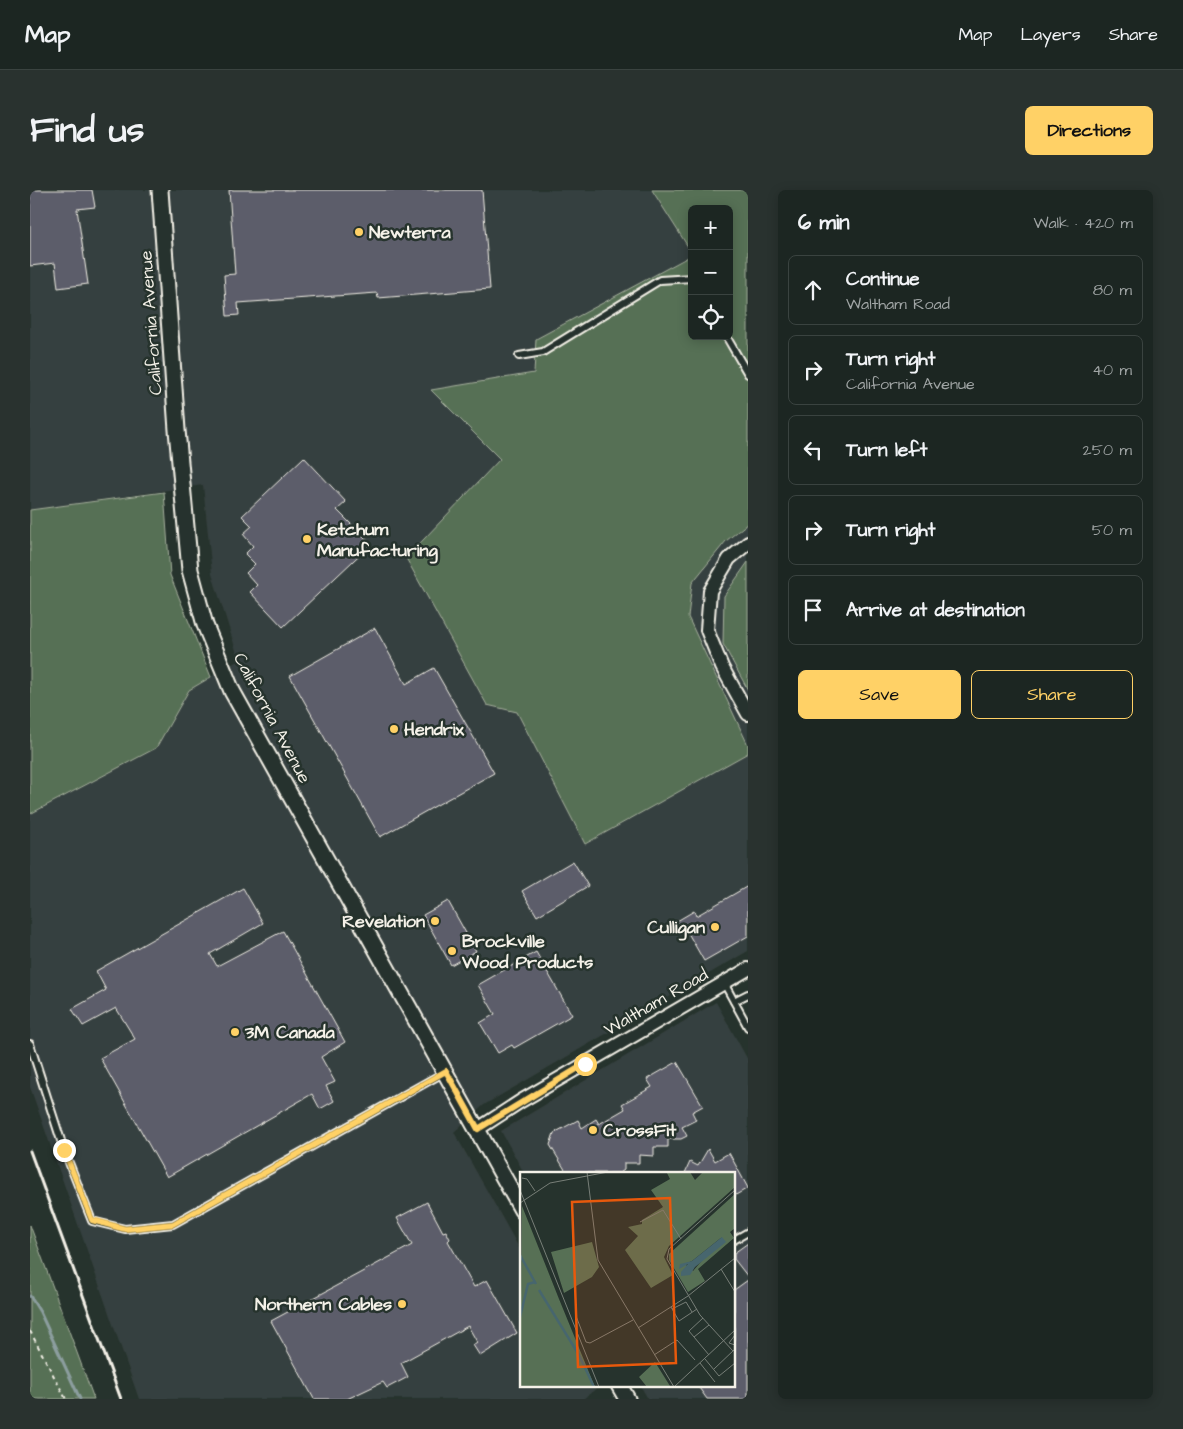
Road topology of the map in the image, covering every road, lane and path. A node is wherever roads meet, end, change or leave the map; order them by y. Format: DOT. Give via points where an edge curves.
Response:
graph roads {
  1 [pos="160,190"];
  2 [pos="688,278"];
  3 [pos="728,340"];
  4 [pos="520,356"];
  5 [pos="748,374"];
  6 [pos="748,543"];
  7 [pos="748,714"];
  8 [pos="748,969"];
  9 [pos="724,983"];
  10 [pos="748,994"];
  11 [pos="734,1001"];
  12 [pos="748,1027"];
  13 [pos="30,1044"];
  14 [pos="446,1071"];
  15 [pos="478,1129"];
  16 [pos="520,1206"];
  17 [pos="748,1232"];
  18 [pos="736,1239"];
  19 [pos="30,1332"];
  20 [pos="620,1386"];
  21 [pos="66,1399"];
  22 [pos="627,1399"];
  1 -- 14 [label="street, California Avenue" via="190,570 205,625 232,690"];
  2 -- 4 [label="lane" via="660,280 543,352"];
  3 -- 5 [label="lane"];
  6 -- 7 [label="street" via="729,559 710,591 707,630 722,668"];
  8 -- 9 [label="street, Waltham Road"];
  9 -- 11 [label="lane"];
  9 -- 15 [label="street, Waltham Road"];
  10 -- 11 [label="lane"];
  11 -- 12 [label="lane"];
  13 -- 14 [label="lane" via="64,1150 92,1220 125,1229 173,1224"];
  14 -- 15 [label="street, California Avenue"];
  15 -- 16 [label="street, California Avenue"];
  17 -- 18 [label="lane"];
  19 -- 21 [label="path"];
  20 -- 22 [label="street"];
}
